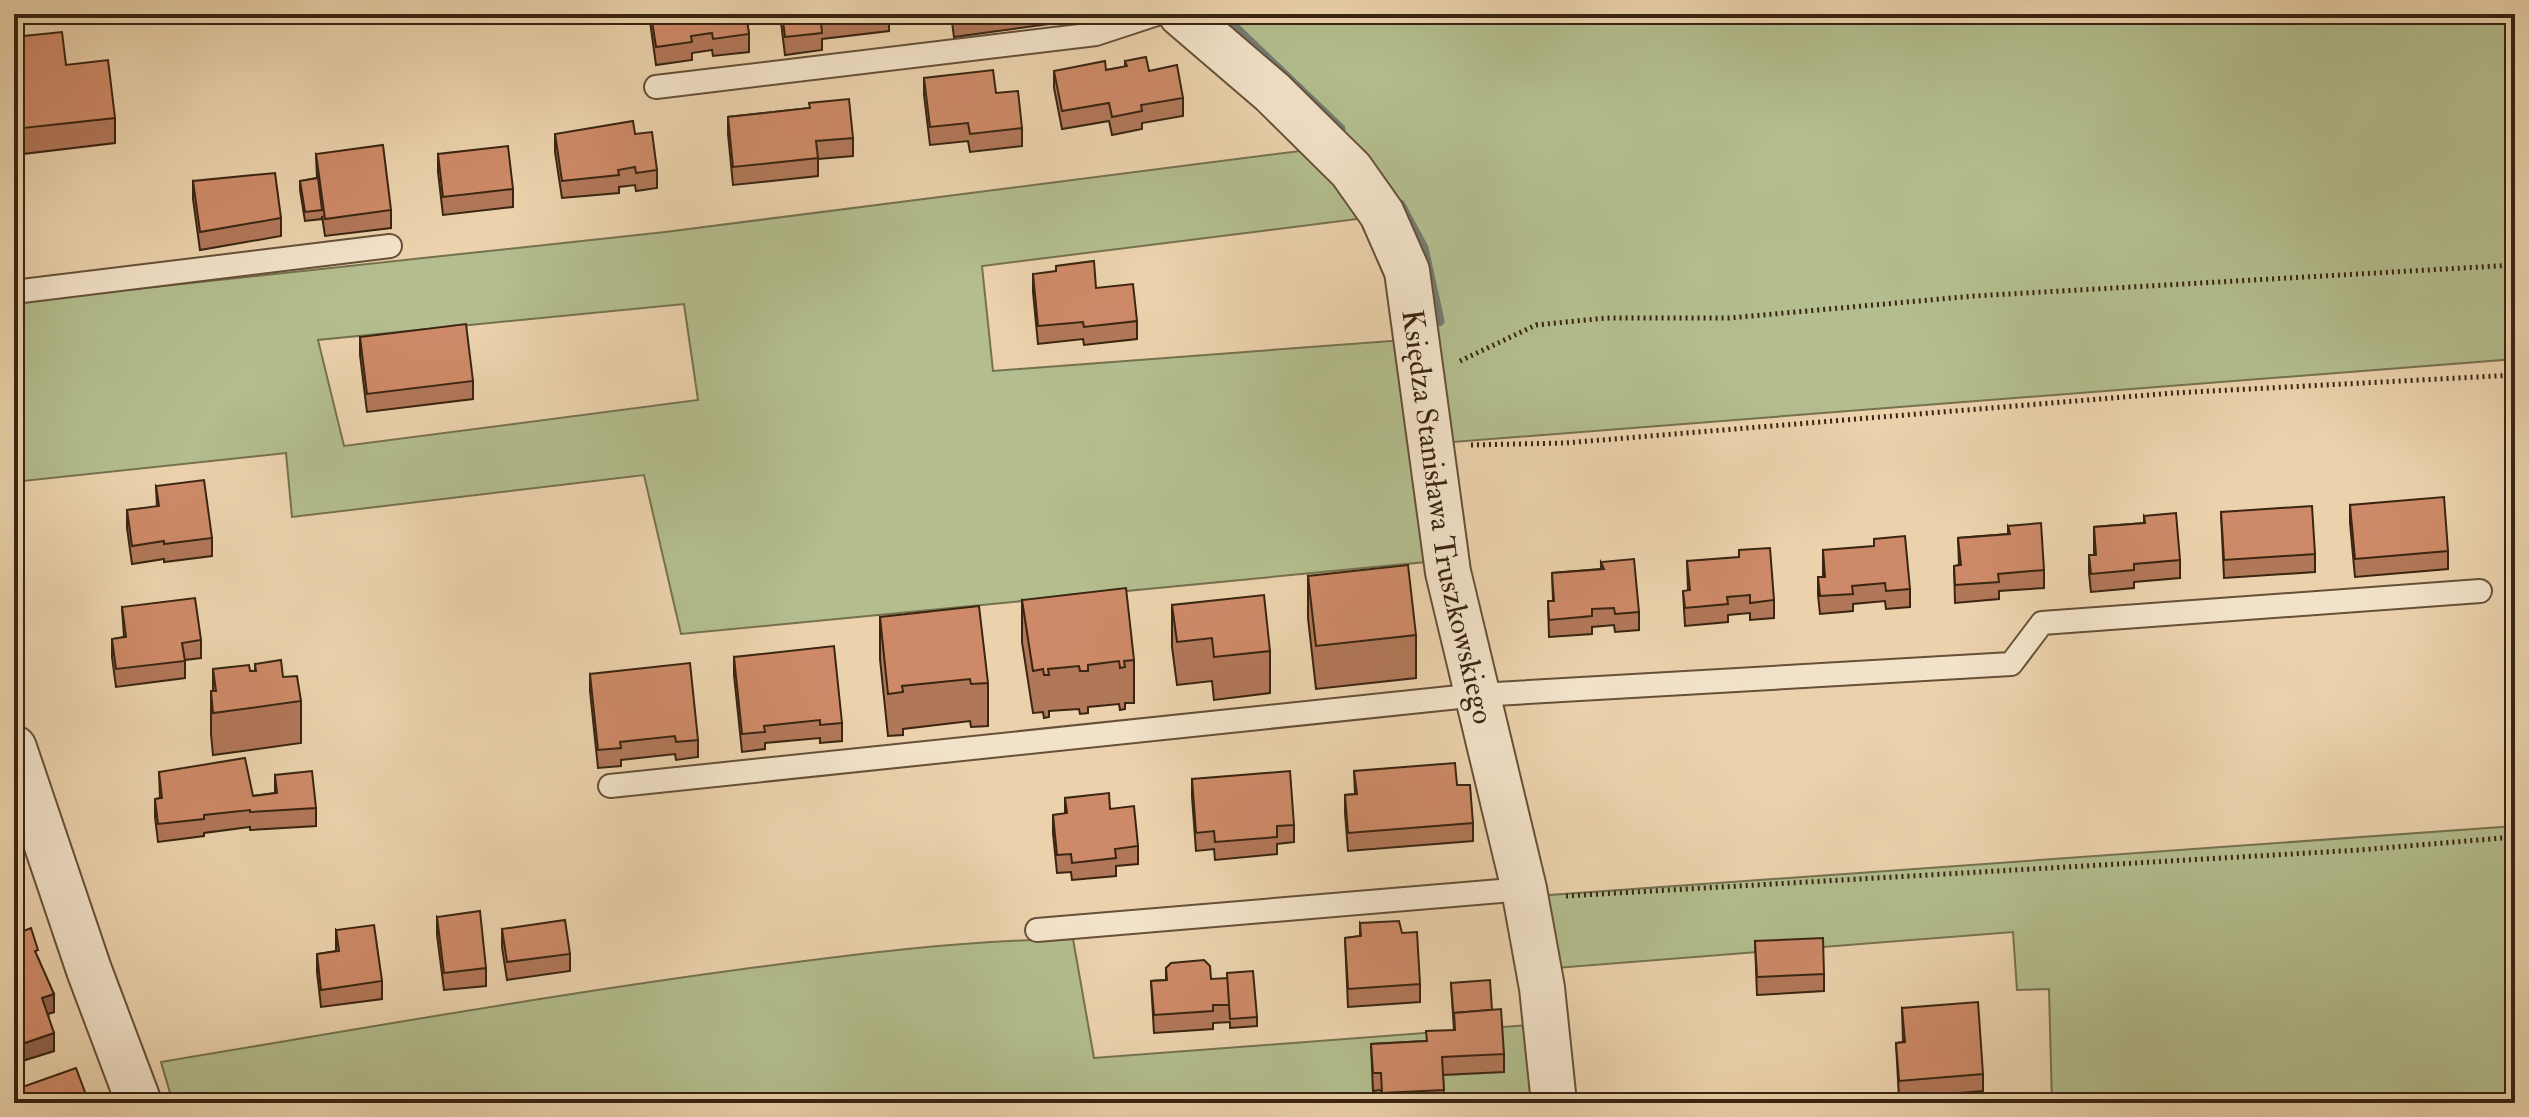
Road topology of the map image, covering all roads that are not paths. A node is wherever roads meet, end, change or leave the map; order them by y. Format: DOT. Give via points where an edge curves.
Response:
graph roads {
  1 [pos="1157,14"];
  2 [pos="1181,14"];
  3 [pos="656,87"];
  4 [pos="390,246"];
  5 [pos="14,292"];
  6 [pos="2480,591"];
  7 [pos="1478,695"];
  8 [pos="14,748"];
  9 [pos="610,786"];
  10 [pos="1525,894"];
  11 [pos="1037,930"];
  12 [pos="139,1103"];
  13 [pos="1554,1103"];
  1 -- 3 [label="lane" via="1096,34"];
  2 -- 7 [label="street, Księdza Stanisława Truszkowskiego" via="1351,170 1382,214 1407,271 1448,572"];
  4 -- 5 [label="lane"];
  6 -- 7 [label="lane" via="2042,623 2011,664"];
  7 -- 9 [label="lane"];
  7 -- 10 [label="street, Księdza Stanisława Truszkowskiego"];
  8 -- 12 [label="street"];
  10 -- 11 [label="lane"];
  10 -- 13 [label="street, Księdza Stanisława Truszkowskiego"];
}
